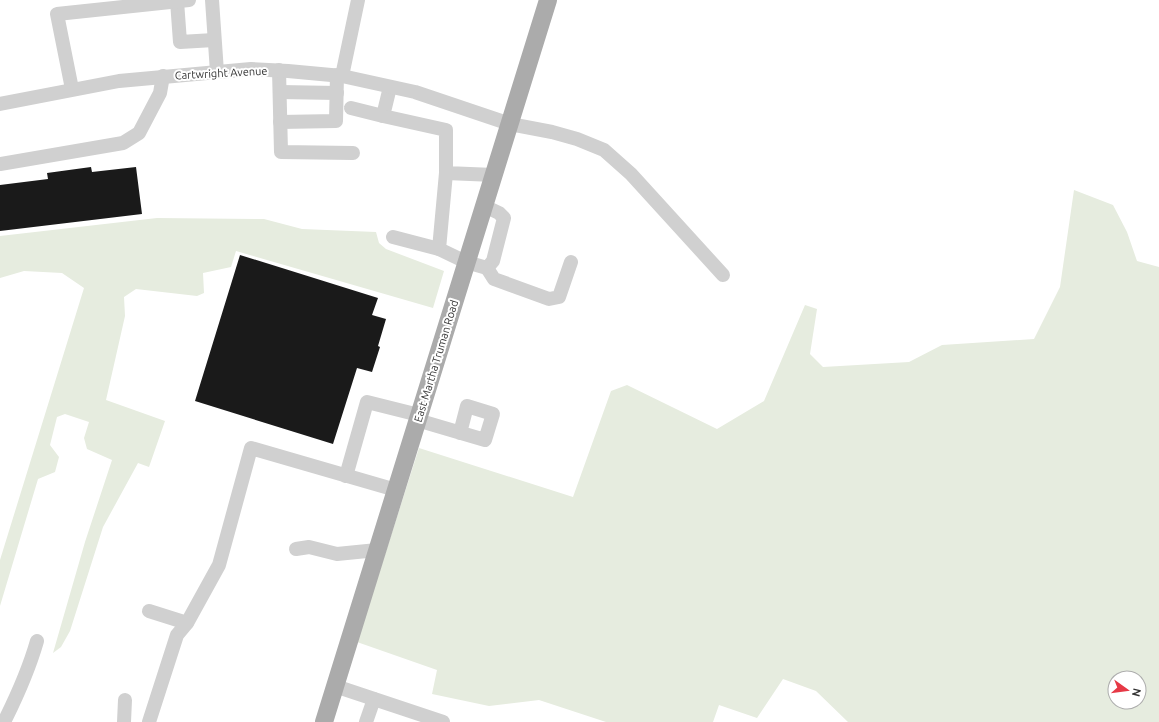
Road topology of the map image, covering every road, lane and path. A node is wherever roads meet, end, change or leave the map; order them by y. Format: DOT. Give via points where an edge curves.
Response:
graph roads {
  1 [pos="212,0"];
  2 [pos="358,0"];
  3 [pos="548,0"];
  4 [pos="183,1"];
  5 [pos="214,40"];
  6 [pos="280,70"];
  7 [pos="217,72"];
  8 [pos="163,76"];
  9 [pos="339,76"];
  10 [pos="390,87"];
  11 [pos="72,89"];
  12 [pos="280,92"];
  13 [pos="337,93"];
  14 [pos="0,104"];
  15 [pos="351,108"];
  16 [pos="383,116"];
  17 [pos="280,122"];
  18 [pos="510,124"];
  19 [pos="353,153"];
  20 [pos="0,164"];
  21 [pos="446,173"];
  22 [pos="494,175"];
  23 [pos="484,206"];
  24 [pos="393,236"];
  25 [pos="439,249"];
  26 [pos="466,262"];
  27 [pos="571,262"];
  28 [pos="487,268"];
  29 [pos="723,275"];
  30 [pos="418,418"];
  31 [pos="460,433"];
  32 [pos="346,476"];
  33 [pos="396,490"];
  34 [pos="296,549"];
  35 [pos="377,550"];
  36 [pos="149,611"];
  37 [pos="187,623"];
  38 [pos="37,641"];
  39 [pos="335,686"];
  40 [pos="374,699"];
  41 [pos="125,700"];
  42 [pos="4,722"];
  43 [pos="124,722"];
  44 [pos="149,722"];
  45 [pos="324,722"];
  46 [pos="366,722"];
  47 [pos="443,722"];
  1 -- 5 [label="street"];
  2 -- 9 [label="street"];
  3 -- 18 [label="main road, East Martha Truman Road"];
  4 -- 5 [label="street" via="180,42"];
  4 -- 11 [label="street" via="58,14"];
  5 -- 7 [label="street"];
  6 -- 7 [label="street, Cartwright Avenue"];
  6 -- 9 [label="street, Cartwright Avenue"];
  6 -- 12 [label="street"];
  7 -- 8 [label="street, Cartwright Avenue"];
  8 -- 11 [label="street, Cartwright Avenue"];
  8 -- 20 [label="street" via="160,93 139,133 123,144"];
  9 -- 10 [label="street, Cartwright Avenue"];
  9 -- 13 [label="street"];
  10 -- 16 [label="street"];
  10 -- 18 [label="street, Cartwright Avenue" via="415,92"];
  11 -- 14 [label="street, Cartwright Avenue"];
  12 -- 13 [label="street"];
  12 -- 17 [label="street"];
  13 -- 17 [label="street" via="336,121"];
  15 -- 16 [label="street"];
  16 -- 21 [label="street" via="446,130"];
  17 -- 19 [label="street" via="281,152"];
  18 -- 22 [label="main road, East Martha Truman Road"];
  18 -- 29 [label="street, Cartwright Avenue" via="571,137 604,150 631,174"];
  21 -- 22 [label="street"];
  21 -- 25 [label="street"];
  22 -- 23 [label="main road, East Martha Truman Road"];
  23 -- 26 [label="main road, East Martha Truman Road"];
  23 -- 28 [label="street" via="504,218 493,261"];
  24 -- 25 [label="street"];
  25 -- 26 [label="street"];
  26 -- 28 [label="street"];
  26 -- 30 [label="main road, East Martha Truman Road"];
  27 -- 28 [label="street" via="559,297 549,299 494,279"];
  30 -- 31 [label="street"];
  30 -- 32 [label="street" via="367,402"];
  30 -- 33 [label="main road, East Martha Truman Road"];
  32 -- 33 [label="street"];
  32 -- 37 [label="street" via="251,448 219,565"];
  33 -- 35 [label="main road, East Martha Truman Road"];
  34 -- 35 [label="street" via="309,548 337,554"];
  35 -- 39 [label="main road, East Martha Truman Road"];
  36 -- 37 [label="street"];
  37 -- 44 [label="street" via="177,635"];
  38 -- 42 [label="street"];
  39 -- 40 [label="street"];
  39 -- 45 [label="main road, East Martha Truman Road"];
  40 -- 46 [label="street"];
  40 -- 47 [label="street"];
  41 -- 43 [label="street"];
}
